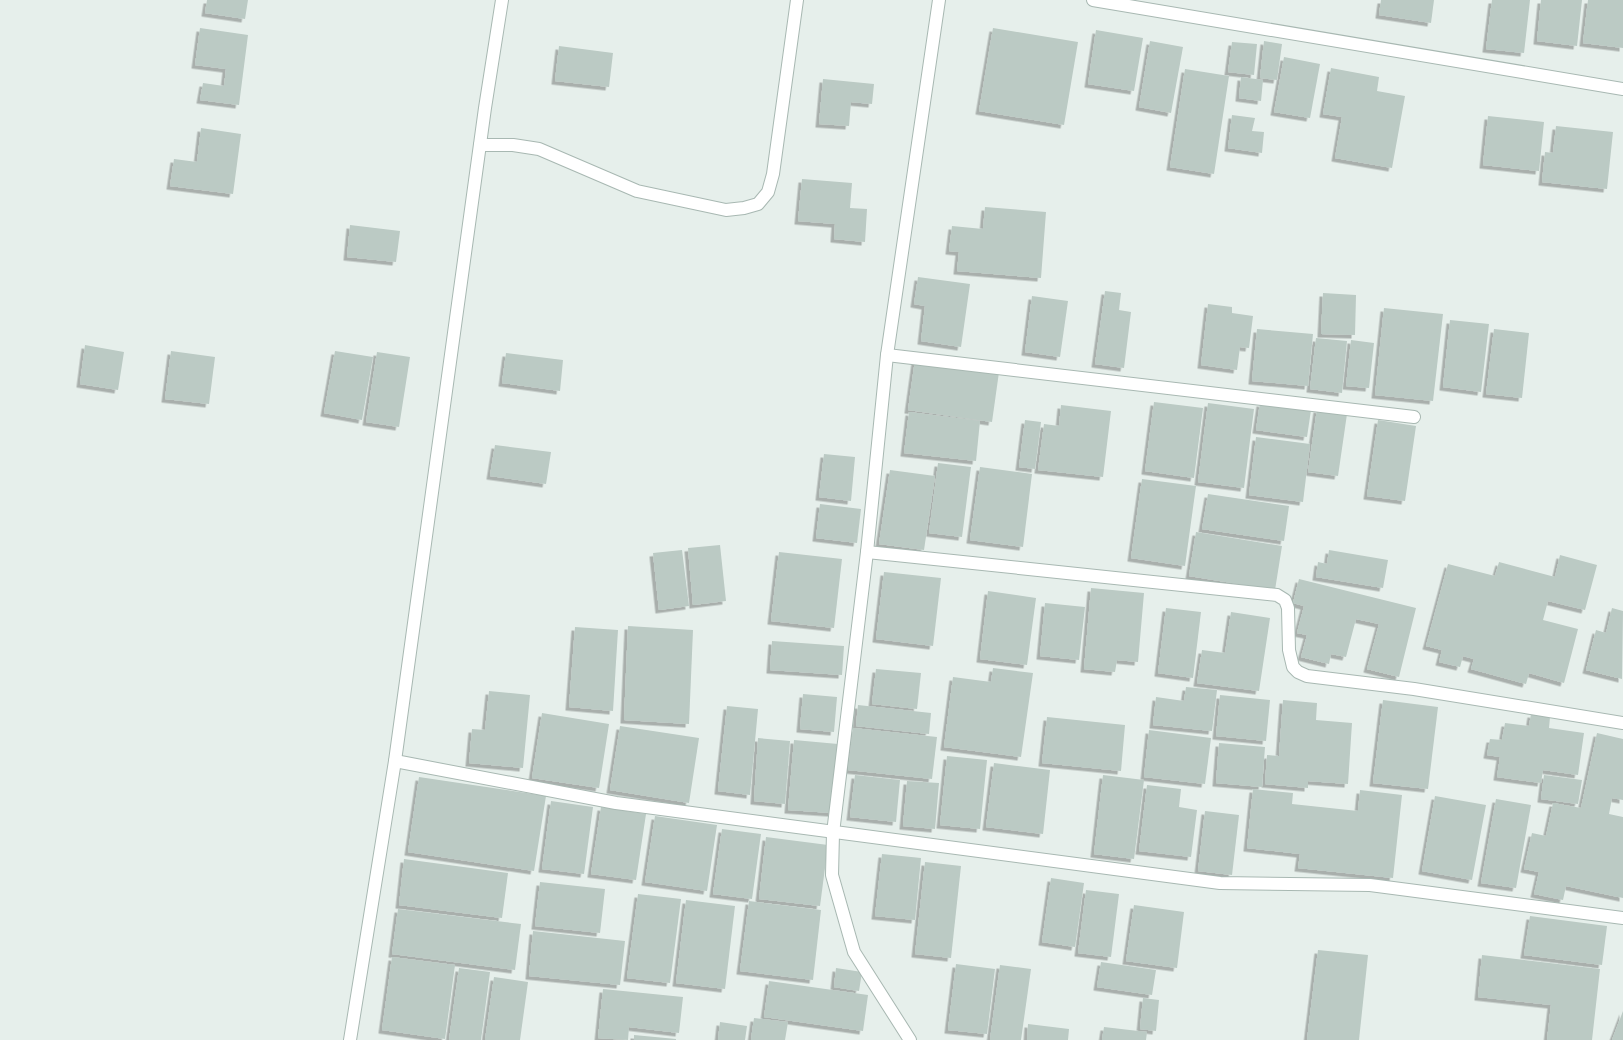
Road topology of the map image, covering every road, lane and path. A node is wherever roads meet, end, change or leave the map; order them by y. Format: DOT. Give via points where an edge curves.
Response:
graph roads {
  1 [pos="502,0"];
  2 [pos="797,0"];
  3 [pos="939,0"];
  4 [pos="1093,0"];
  5 [pos="1623,89"];
  6 [pos="480,145"];
  7 [pos="887,355"];
  8 [pos="1414,417"];
  9 [pos="867,552"];
  10 [pos="1623,723"];
  11 [pos="395,761"];
  12 [pos="833,833"];
  13 [pos="1623,918"];
  14 [pos="350,1040"];
  15 [pos="910,1040"];
  1 -- 6 [label="street"];
  2 -- 6 [label="street" via="773,174 768,192 758,204 726,210 695,204 637,190 539,149 513,145"];
  3 -- 7 [label="street"];
  4 -- 5 [label="street"];
  6 -- 11 [label="street"];
  7 -- 8 [label="street"];
  7 -- 9 [label="street"];
  9 -- 10 [label="street" via="1277,595 1285,600 1288,608 1289,650 1293,667 1307,676 1414,689"];
  9 -- 12 [label="street"];
  11 -- 12 [label="street" via="616,803"];
  11 -- 14 [label="street"];
  12 -- 13 [label="street" via="1220,883 1370,885"];
  12 -- 15 [label="street" via="832,875 854,952"];
}
